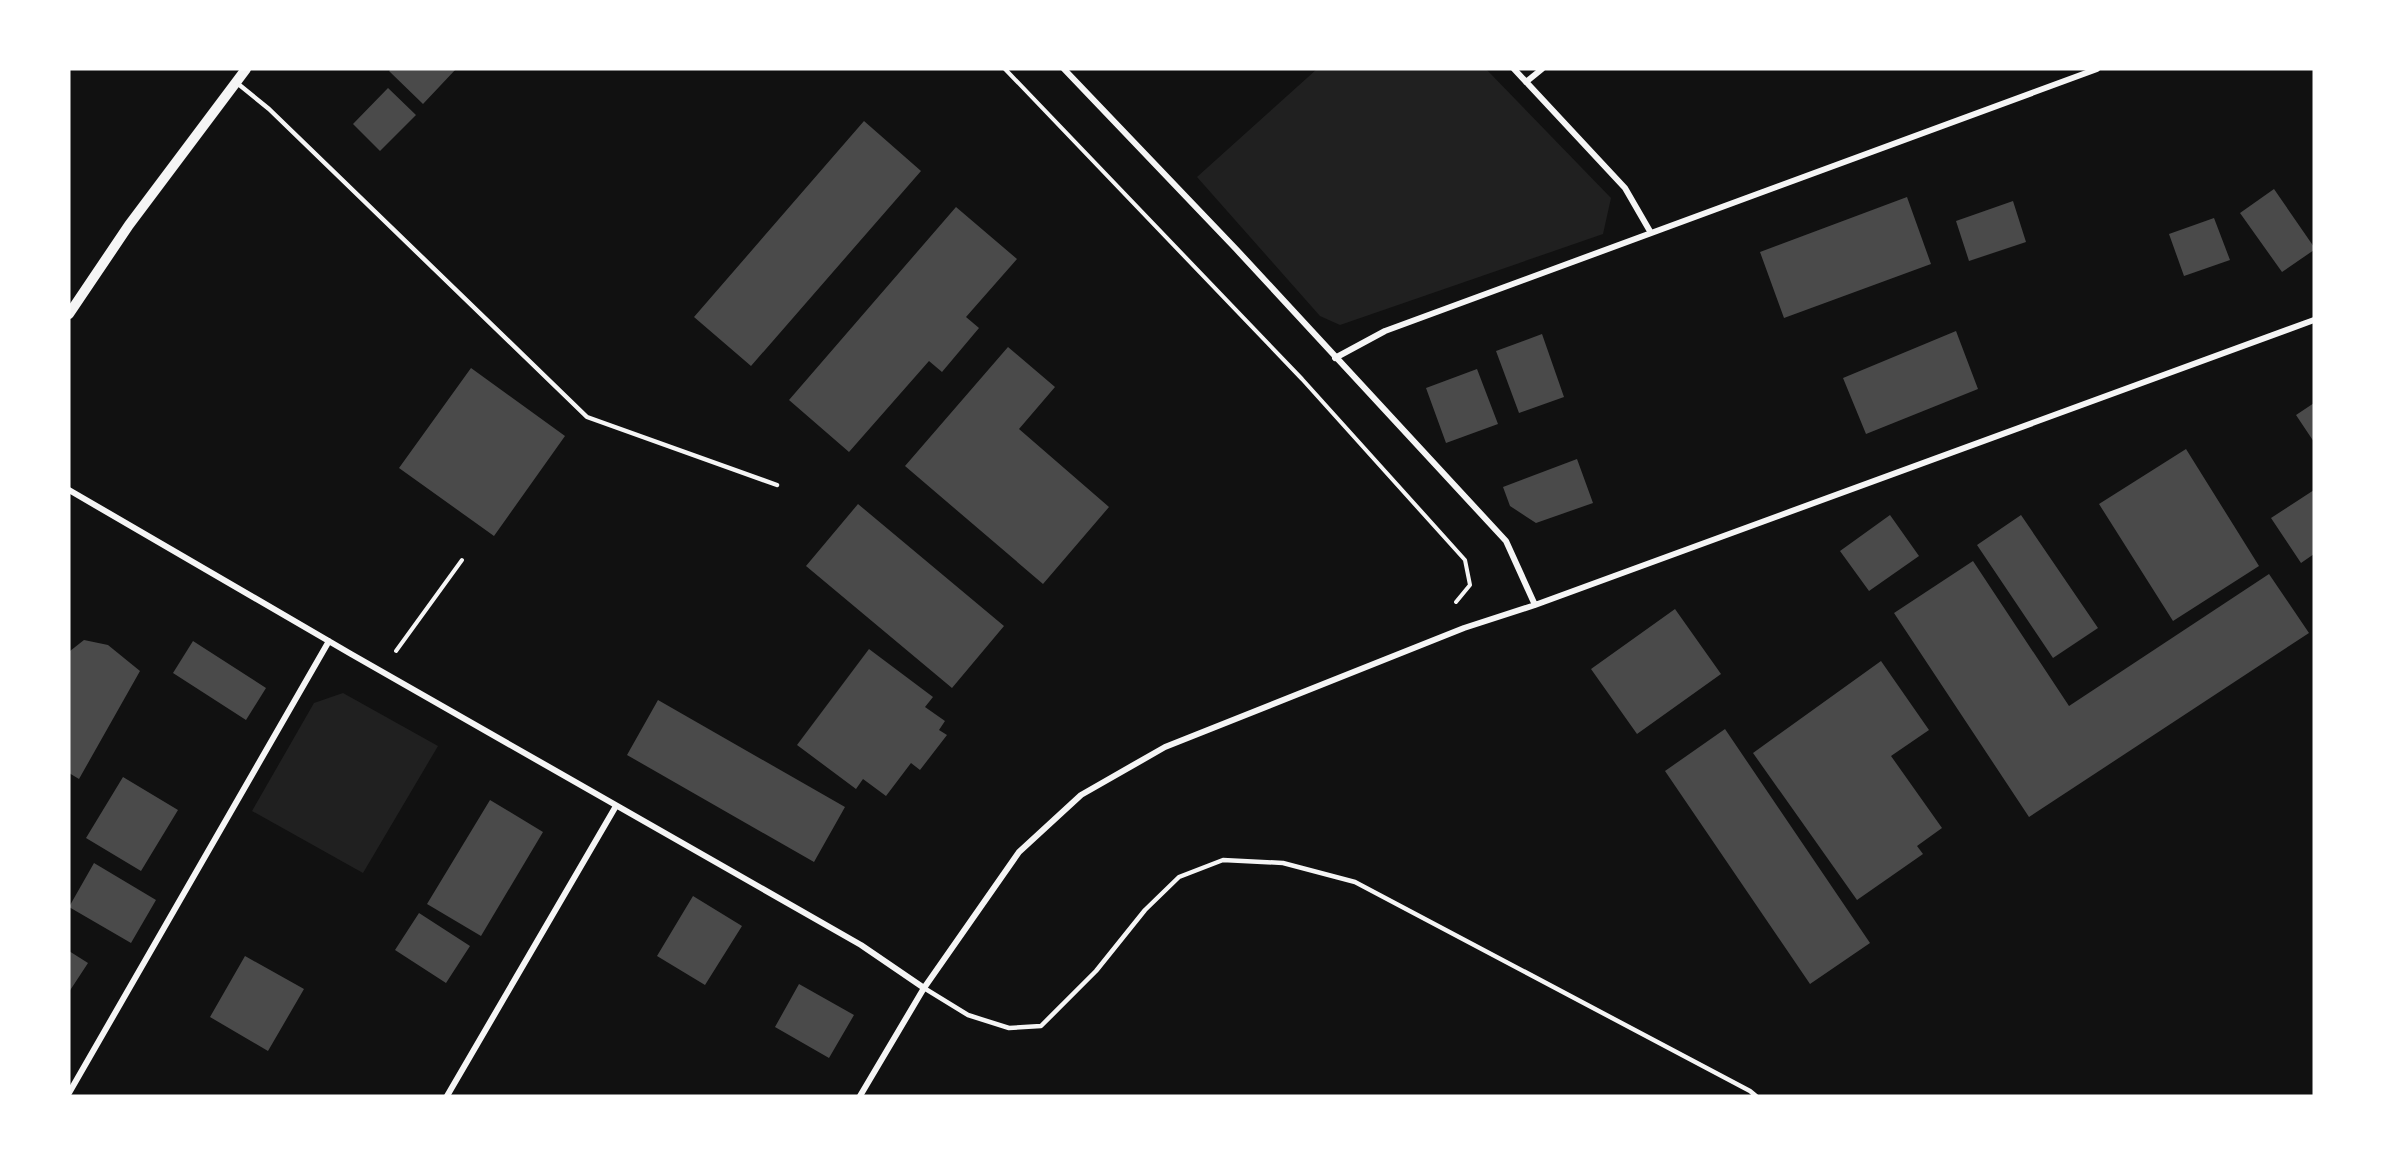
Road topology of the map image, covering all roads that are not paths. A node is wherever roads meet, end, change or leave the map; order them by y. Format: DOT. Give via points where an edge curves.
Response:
graph roads {
  1 [pos="246,69"];
  2 [pos="1064,69"];
  3 [pos="1514,69"];
  4 [pos="1542,69"];
  5 [pos="2097,69"];
  6 [pos="235,82"];
  7 [pos="1526,82"];
  8 [pos="1651,232"];
  9 [pos="69,314"];
  10 [pos="2314,320"];
  11 [pos="1335,358"];
  12 [pos="777,485"];
  13 [pos="69,490"];
  14 [pos="1534,605"];
  15 [pos="329,641"];
  16 [pos="616,806"];
  17 [pos="924,988"];
  18 [pos="69,1093"];
  19 [pos="447,1096"];
  20 [pos="860,1096"];
  21 [pos="1756,1096"];
  1 -- 6 [label="street"];
  2 -- 11 [label="street"];
  3 -- 7 [label="street"];
  4 -- 7 [label="street"];
  5 -- 8 [label="street"];
  6 -- 9 [label="street"];
  6 -- 12 [label="lane" via="269,109 587,417"];
  7 -- 8 [label="street" via="1625,188"];
  8 -- 11 [label="street" via="1385,331"];
  10 -- 14 [label="street"];
  11 -- 14 [label="street" via="1506,541"];
  13 -- 15 [label="street"];
  14 -- 17 [label="street" via="1464,628 1165,747 1081,795 1019,852"];
  15 -- 16 [label="street"];
  15 -- 18 [label="street"];
  16 -- 17 [label="street" via="861,945"];
  16 -- 19 [label="street"];
  17 -- 20 [label="street"];
  17 -- 21 [label="lane" via="968,1015 1009,1028 1041,1026 1179,877 1223,860 1283,863 1355,882"];
}
